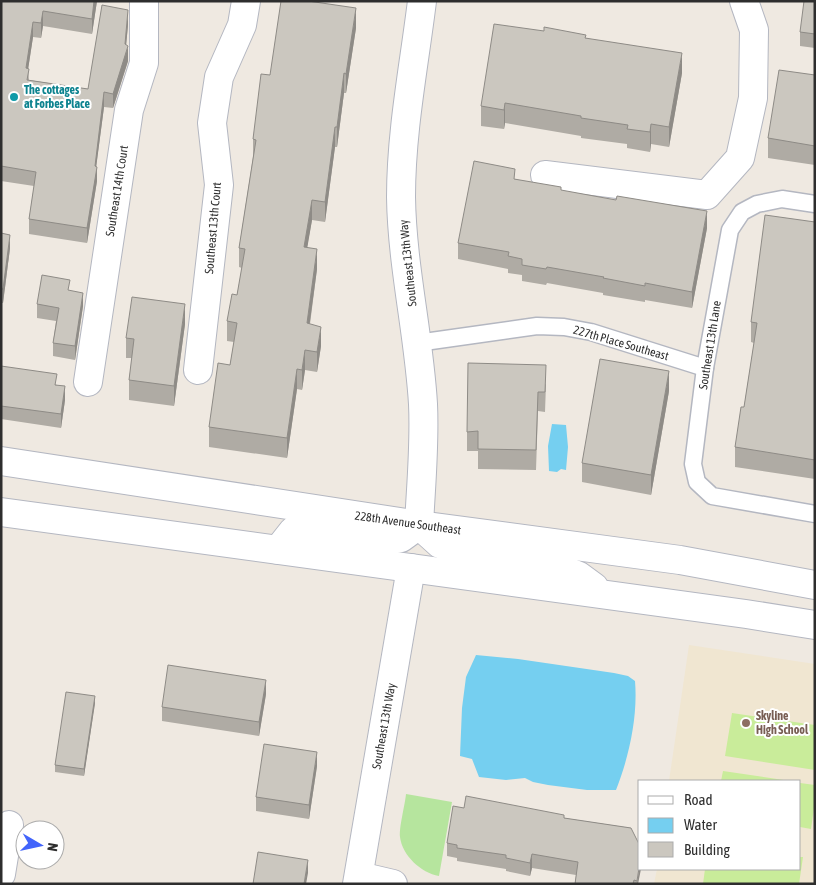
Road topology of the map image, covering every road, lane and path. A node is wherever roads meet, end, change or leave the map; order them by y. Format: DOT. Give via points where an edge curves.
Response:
graph roads {
  1 [pos="144,1"];
  2 [pos="246,1"];
  3 [pos="422,1"];
  4 [pos="744,1"];
  5 [pos="545,175"];
  6 [pos="815,204"];
  7 [pos="417,342"];
  8 [pos="705,368"];
  9 [pos="198,370"];
  10 [pos="88,382"];
  11 [pos="1,461"];
  12 [pos="1,512"];
  13 [pos="815,514"];
  14 [pos="419,525"];
  15 [pos="278,550"];
  16 [pos="411,568"];
  17 [pos="815,585"];
  18 [pos="604,594"];
  19 [pos="815,625"];
  20 [pos="9,825"];
  21 [pos="1,874"];
  22 [pos="358,880"];
  23 [pos="393,884"];
  1 -- 10 [label="street, Southeast 14th Court" via="144,63 129,110"];
  2 -- 9 [label="street, Southeast 13th Court" via="242,25 219,77 212,123 219,185"];
  3 -- 7 [label="street, Southeast 13th Way" via="403,143 402,198"];
  4 -- 5 [label="street" via="754,30 753,98 740,158 706,195"];
  6 -- 8 [label="lane, Southeast 13th Lane" via="782,199 757,204 742,212 730,230"];
  7 -- 8 [label="lane, 227th Place Southeast" via="537,326 564,327 591,332"];
  7 -- 14 [label="street, Southeast 13th Way" via="423,412"];
  8 -- 13 [label="lane, Southeast 13th Lane" via="693,464 697,482 712,496"];
  11 -- 14 [label="street, 228th Avenue Southeast"];
  12 -- 15 [label="street"];
  14 -- 15 [label="street" via="401,538 385,541 300,529 293,532"];
  14 -- 17 [label="street, 228th Avenue Southeast" via="680,560"];
  14 -- 18 [label="street" via="440,544 463,553 557,566 579,576"];
  15 -- 16 [label="street"];
  16 -- 18 [label="street"];
  16 -- 22 [label="street, Southeast 13th Way"];
  18 -- 19 [label="street"];
  20 -- 21 [label="street"];
  22 -- 23 [label="street"];
}
